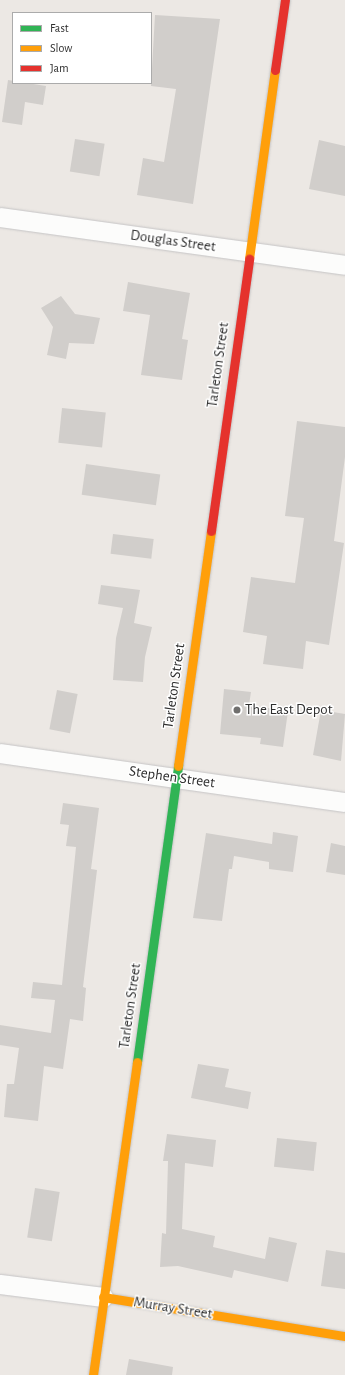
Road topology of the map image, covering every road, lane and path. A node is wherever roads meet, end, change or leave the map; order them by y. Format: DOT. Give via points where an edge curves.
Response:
graph roads {
  1 [pos="285,0"];
  2 [pos="0,217"];
  3 [pos="248,251"];
  4 [pos="345,265"];
  5 [pos="0,753"];
  6 [pos="176,778"];
  7 [pos="345,802"];
  8 [pos="0,1284"];
  9 [pos="103,1297"];
  10 [pos="345,1336"];
  11 [pos="93,1375"];
  1 -- 3 [label="main road, Tarleton Street"];
  2 -- 3 [label="street, Douglas Street"];
  3 -- 4 [label="street, Douglas Street"];
  3 -- 6 [label="main road, Tarleton Street"];
  5 -- 6 [label="street, Stephen Street"];
  6 -- 7 [label="street, Stephen Street"];
  6 -- 9 [label="main road, Tarleton Street"];
  8 -- 9 [label="street, Murray Street"];
  9 -- 10 [label="main road, Murray Street"];
  9 -- 11 [label="main road, Tarleton Street"];
}
